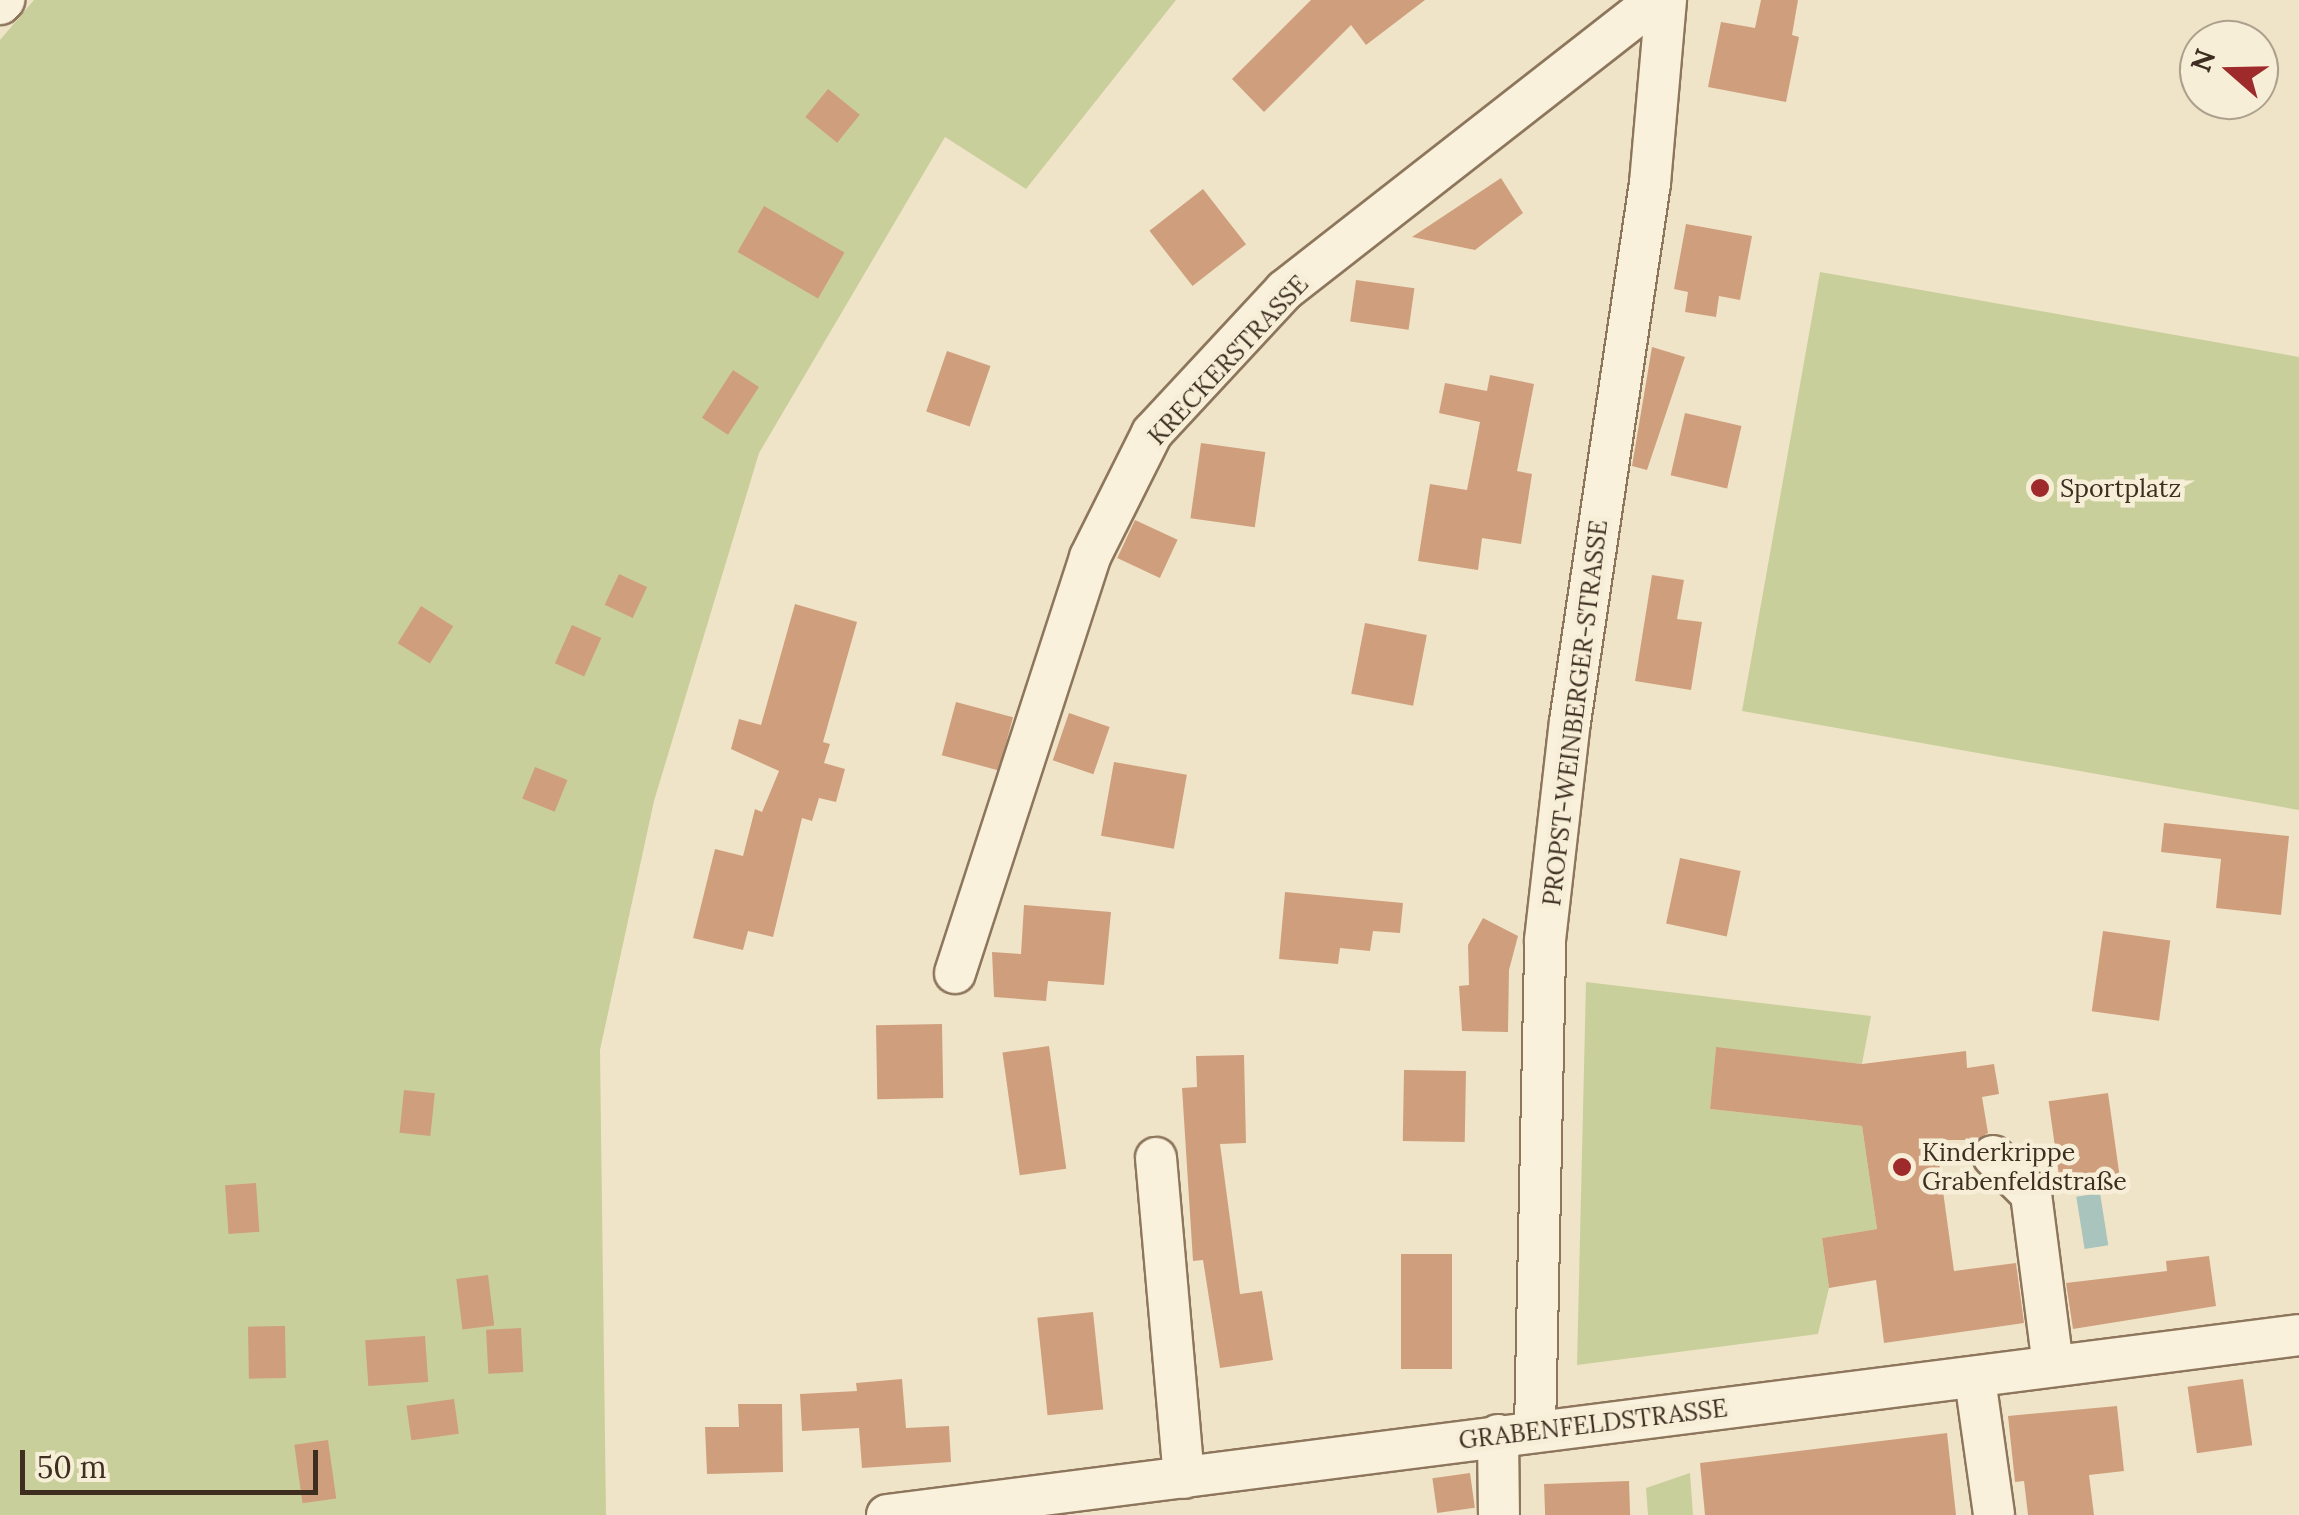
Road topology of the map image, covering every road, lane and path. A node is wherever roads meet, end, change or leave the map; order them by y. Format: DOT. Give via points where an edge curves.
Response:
graph roads {
  1 [pos="1656,0"];
  2 [pos="1666,0"];
  3 [pos="954,973"];
  4 [pos="1992,1156"];
  5 [pos="1156,1158"];
  6 [pos="2299,1335"];
  7 [pos="2052,1365"];
  8 [pos="1974,1380"];
  9 [pos="1517,1432"];
  10 [pos="1184,1478"];
  11 [pos="887,1515"];
  12 [pos="1498,1515"];
  13 [pos="1994,1515"];
  1 -- 3 [label="street, KRECKERSTRASSE" via="1286,290 1152,433 1090,556"];
  2 -- 9 [label="street, PROPST-WEINBERGER-STRASSE" via="1650,184 1570,722 1546,940"];
  4 -- 7 [label="street" via="2031,1194"];
  5 -- 10 [label="street"];
  6 -- 7 [label="street, GRABENFELDSTRASSE"];
  7 -- 8 [label="street, GRABENFELDSTRASSE"];
  8 -- 9 [label="street, GRABENFELDSTRASSE"];
  8 -- 13 [label="street"];
  9 -- 10 [label="street, GRABENFELDSTRASSE"];
  9 -- 12 [label="street, PROPST-WEINBERGER-STRASSE"];
  10 -- 11 [label="street, GRABENFELDSTRASSE"];
}
